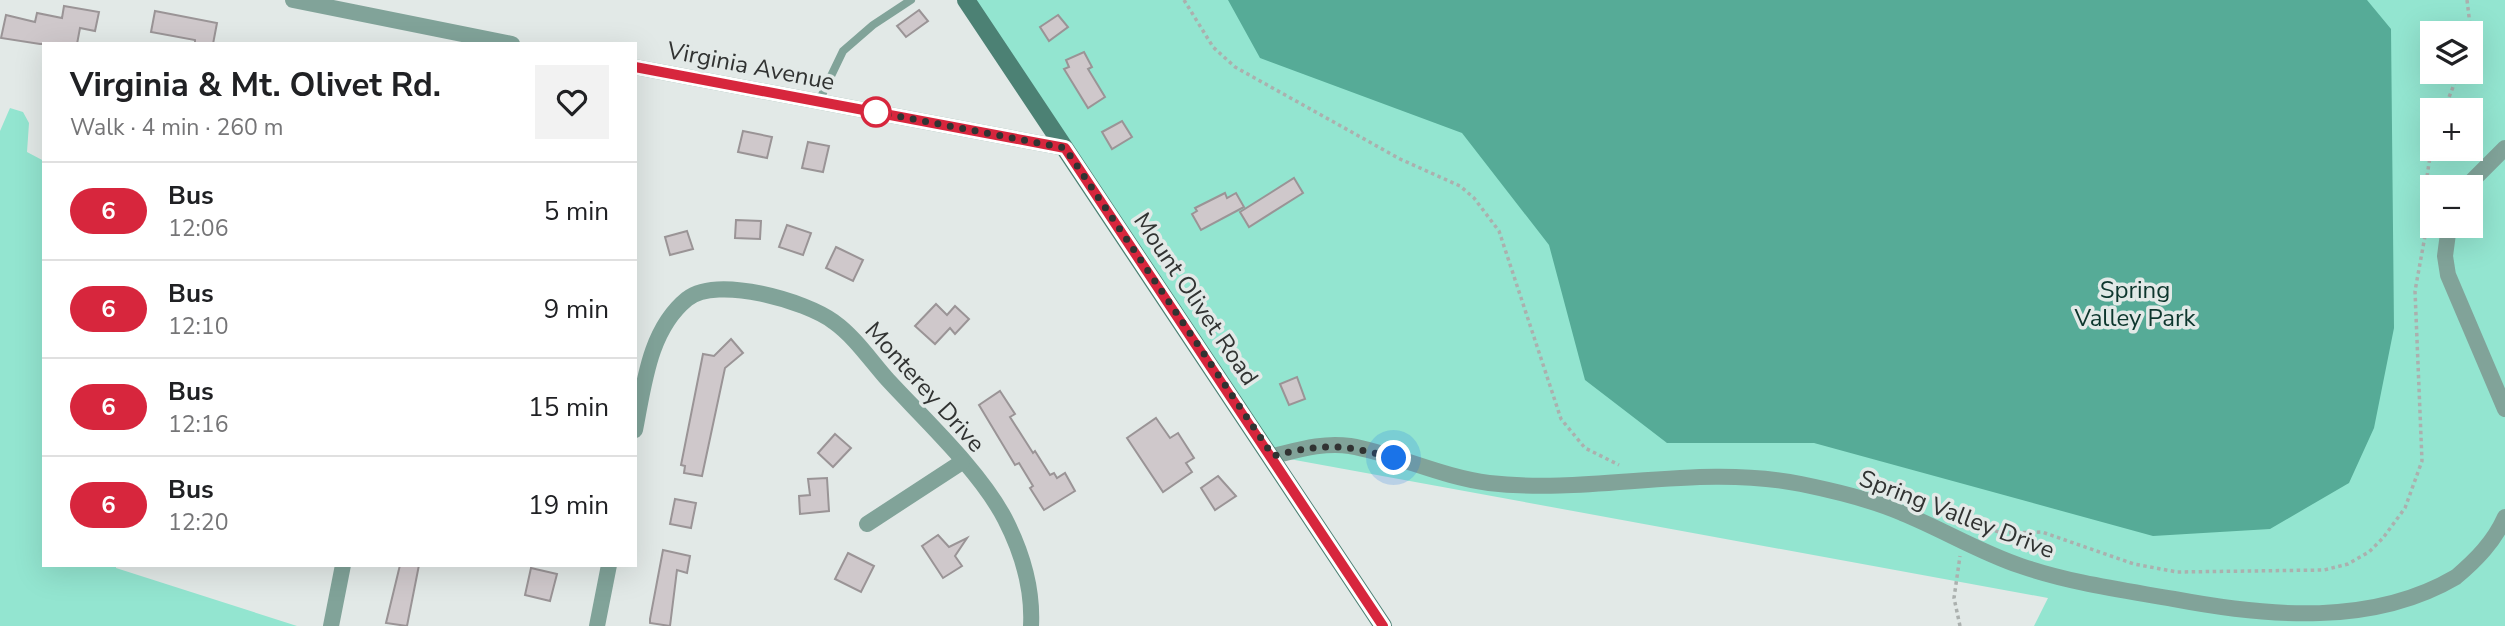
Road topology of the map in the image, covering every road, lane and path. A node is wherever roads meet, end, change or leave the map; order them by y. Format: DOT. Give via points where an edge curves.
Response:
graph roads {
  1 [pos="293,0"];
  2 [pos="911,0"];
  3 [pos="966,0"];
  4 [pos="1184,0"];
  5 [pos="2467,0"];
  6 [pos="2470,21"];
  7 [pos="451,38"];
  8 [pos="492,42"];
  9 [pos="637,67"];
  10 [pos="819,102"];
  11 [pos="1065,148"];
  12 [pos="2505,148"];
  13 [pos="2429,161"];
  14 [pos="2478,175"];
  15 [pos="2447,238"];
  16 [pos="2505,409"];
  17 [pos="637,422"];
  18 [pos="1273,456"];
  19 [pos="962,462"];
  20 [pos="1629,468"];
  21 [pos="2505,517"];
  22 [pos="867,524"];
  23 [pos="1962,542"];
  24 [pos="343,567"];
  25 [pos="609,567"];
  26 [pos="331,626"];
  27 [pos="597,626"];
  28 [pos="1031,626"];
  29 [pos="1383,626"];
  30 [pos="1960,626"];
  1 -- 7 [label="street"];
  2 -- 10 [label="lane" via="843,51"];
  3 -- 11 [label="street, Mount Olivet Road"];
  4 -- 20 [label="path" via="1213,47 1235,67 1400,159 1460,186 1474,198 1499,231 1561,419 1585,448"];
  5 -- 6 [label="path"];
  7 -- 8 [label="street"];
  9 -- 10 [label="street, Virginia Avenue"];
  10 -- 11 [label="street, Virginia Avenue"];
  11 -- 18 [label="street, Mount Olivet Road"];
  12 -- 14 [label="street"];
  13 -- 23 [label="path" via="2425,236 2415,291 2421,461 2405,508 2368,552 2348,564 2324,570 2206,573 2134,564 2042,531 2002,533 1982,527 1969,531"];
  15 -- 16 [label="street" via="2445,256 2453,291"];
  17 -- 19 [label="street, Monterey Drive" via="656,343 687,299 724,289 759,293 833,321"];
  18 -- 23 [label="street, Spring Valley Drive" via="1321,445 1348,446 1486,483 1718,476 1797,483 1901,512"];
  18 -- 29 [label="street, Mount Olivet Road"];
  19 -- 22 [label="street"];
  19 -- 28 [label="street, Monterey Drive" via="1003,515 1020,550 1029,583"];
  21 -- 23 [label="street, Spring Valley Drive" via="2484,551 2426,598 2382,615 2326,621 2272,617 2082,582 2025,568"];
  23 -- 30 [label="path" via="1954,598"];
  24 -- 26 [label="street"];
  25 -- 27 [label="street"];
}
